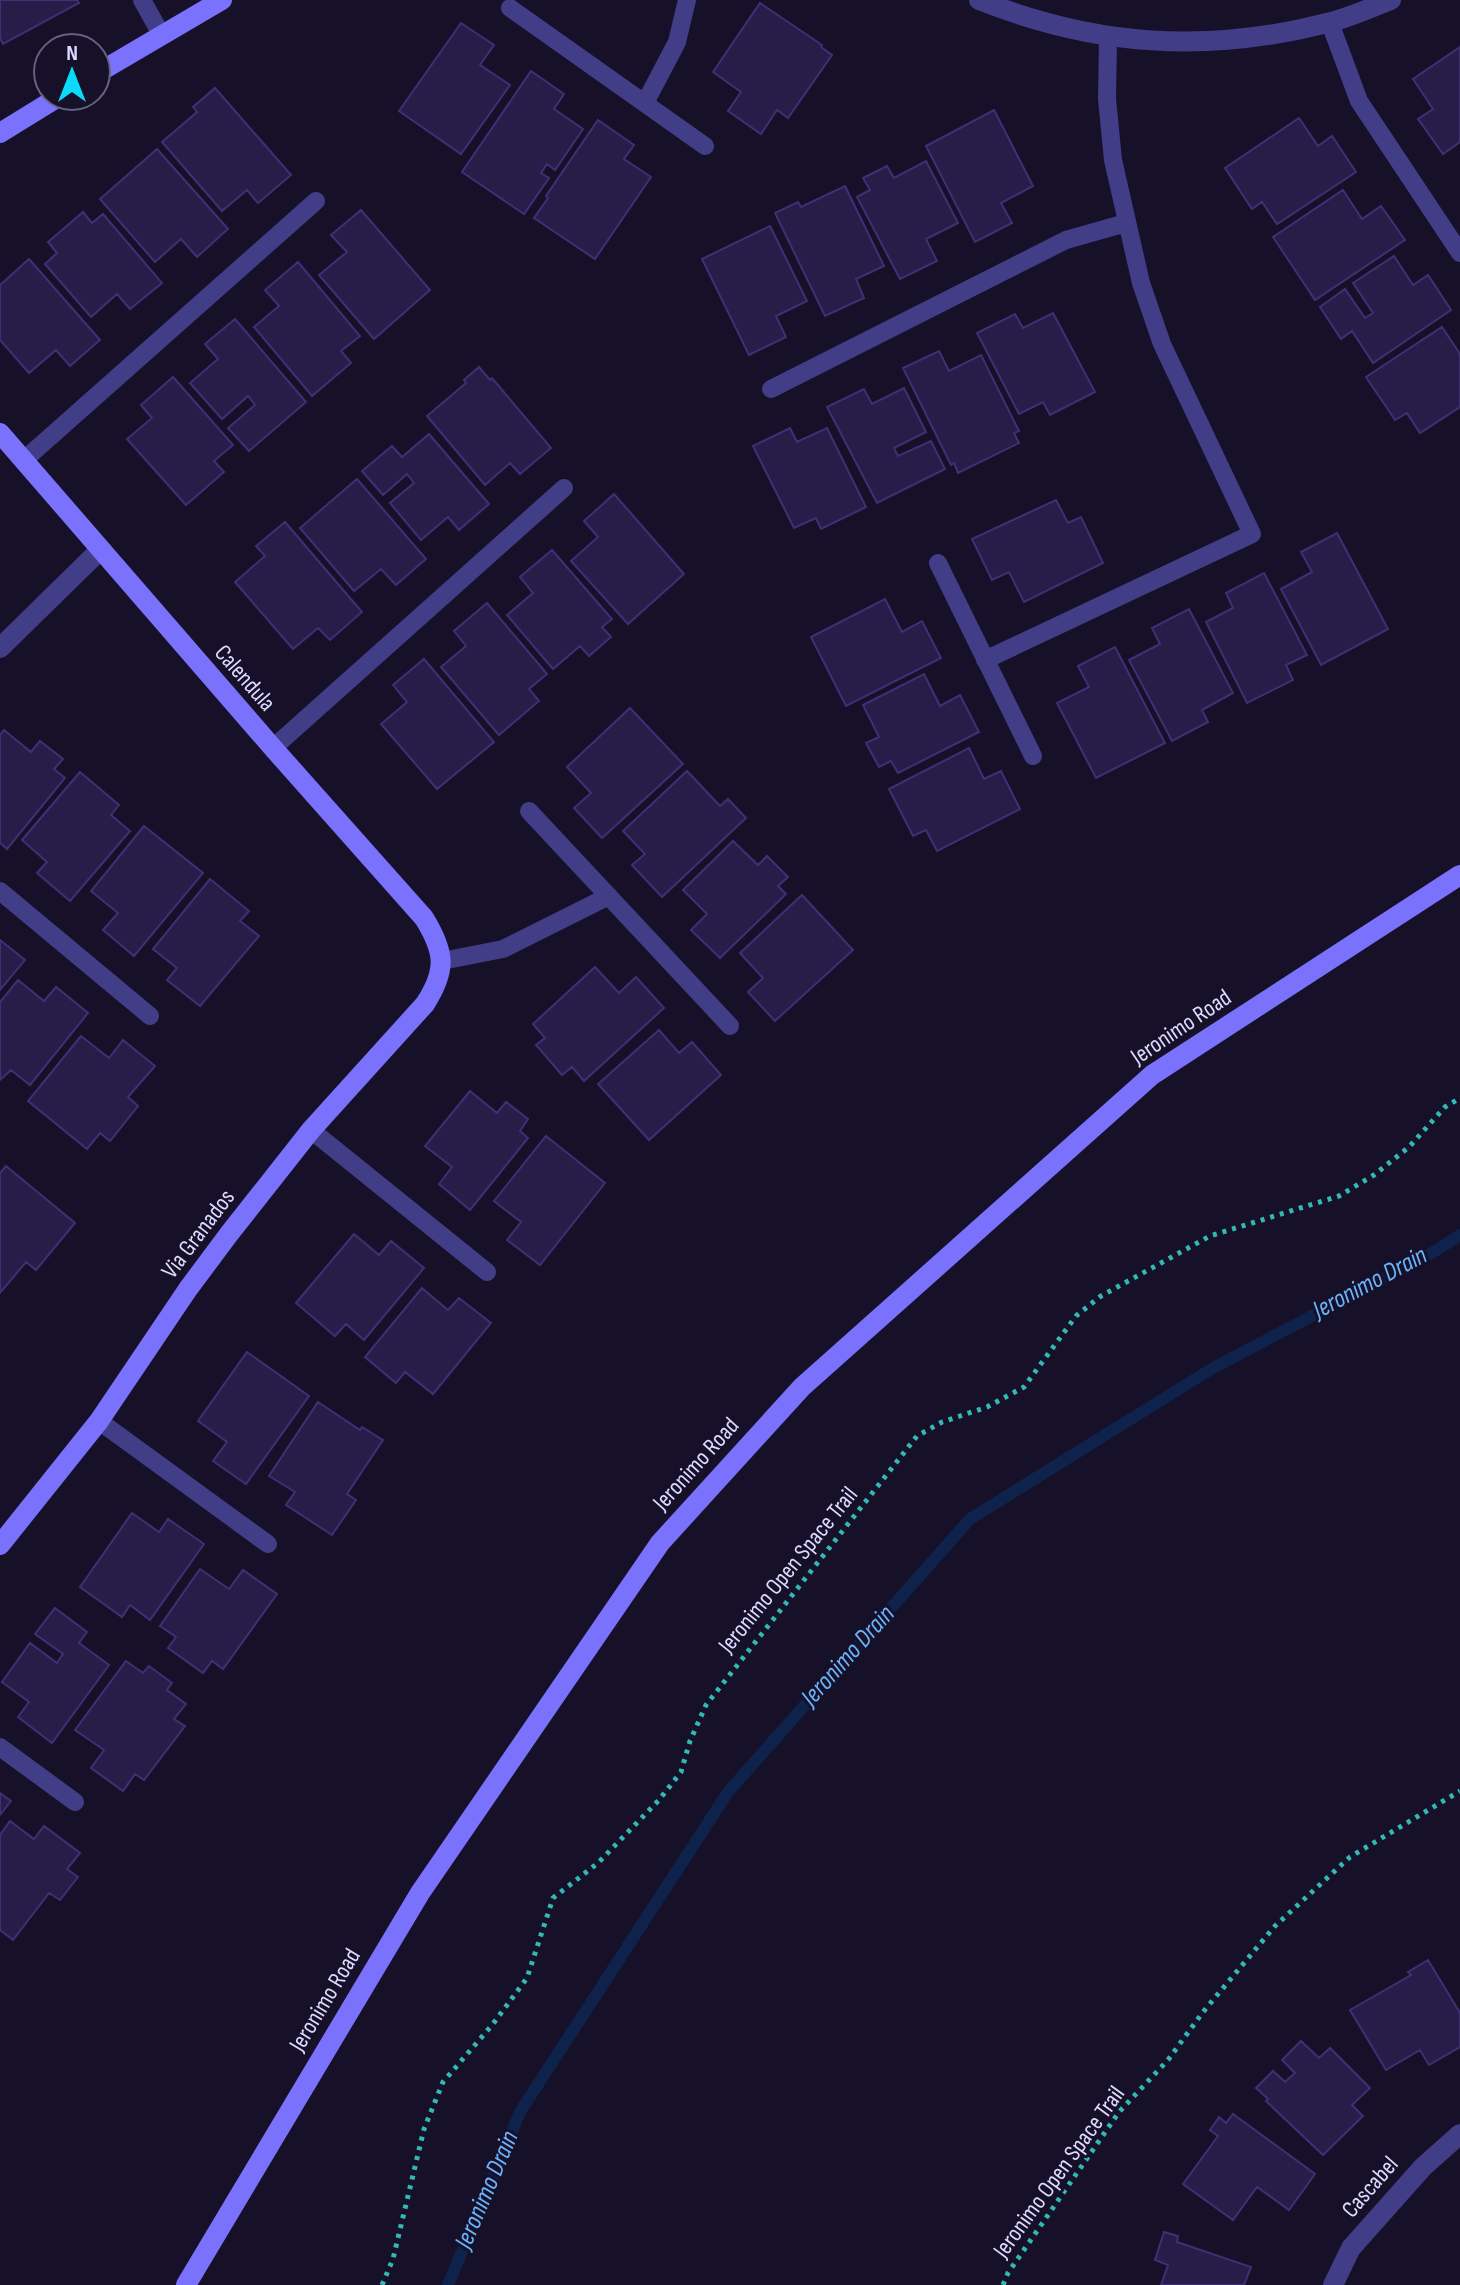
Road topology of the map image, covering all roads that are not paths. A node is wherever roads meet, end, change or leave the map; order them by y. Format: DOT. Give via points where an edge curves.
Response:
graph roads {
  1 [pos="142,0"];
  2 [pos="222,0"];
  3 [pos="687,0"];
  4 [pos="979,0"];
  5 [pos="1391,0"];
  6 [pos="510,8"];
  7 [pos="1330,23"];
  8 [pos="161,34"];
  9 [pos="1108,38"];
  10 [pos="112,64"];
  11 [pos="645,103"];
  12 [pos="34,112"];
  13 [pos="0,133"];
  14 [pos="705,146"];
  15 [pos="316,201"];
  16 [pos="1126,223"];
  17 [pos="1460,253"];
  18 [pos="771,389"];
  19 [pos="0,433"];
  20 [pos="24,460"];
  21 [pos="564,488"];
  22 [pos="100,550"];
  23 [pos="938,563"];
  24 [pos="0,648"];
  25 [pos="985,660"];
  26 [pos="273,748"];
  27 [pos="1033,756"];
  28 [pos="529,811"];
  29 [pos="1460,875"];
  30 [pos="0,891"];
  31 [pos="609,896"];
  32 [pos="442,961"];
  33 [pos="150,1016"];
  34 [pos="730,1026"];
  35 [pos="311,1130"];
  36 [pos="487,1272"];
  37 [pos="99,1421"];
  38 [pos="268,1544"];
  39 [pos="0,1545"];
  40 [pos="0,1747"];
  41 [pos="75,1802"];
  42 [pos="1460,2134"];
  43 [pos="186,2285"];
  44 [pos="1333,2285"];
  1 -- 8 [label="lane"];
  2 -- 8 [label="main road"];
  3 -- 11 [label="lane" via="677,42"];
  4 -- 9 [label="street"];
  5 -- 7 [label="street"];
  6 -- 11 [label="lane"];
  7 -- 9 [label="street" via="1188,43"];
  7 -- 17 [label="lane" via="1359,101"];
  8 -- 10 [label="main road"];
  9 -- 16 [label="lane" via="1107,99"];
  11 -- 14 [label="lane"];
  12 -- 13 [label="main road"];
  15 -- 20 [label="lane"];
  16 -- 18 [label="lane" via="1066,240"];
  16 -- 25 [label="lane" via="1162,344 1252,534"];
  19 -- 20 [label="main road, Calendula"];
  20 -- 22 [label="main road, Calendula"];
  21 -- 26 [label="lane"];
  22 -- 24 [label="street"];
  22 -- 26 [label="main road, Calendula"];
  23 -- 25 [label="lane"];
  25 -- 27 [label="lane"];
  26 -- 32 [label="main road, Calendula" via="424,918"];
  28 -- 31 [label="lane"];
  29 -- 43 [label="main road, Jeronimo Road" via="1152,1075 771,1420 660,1543 420,1893"];
  30 -- 33 [label="lane"];
  31 -- 32 [label="lane" via="503,949"];
  31 -- 34 [label="lane"];
  32 -- 35 [label="main road, Via Granados" via="439,983 425,1004"];
  35 -- 36 [label="lane"];
  35 -- 37 [label="main road, Via Granados" via="188,1289"];
  37 -- 38 [label="lane"];
  37 -- 39 [label="main road, Via Granados"];
  40 -- 41 [label="lane"];
  42 -- 44 [label="street, Cascabel" via="1351,2248"];
}
